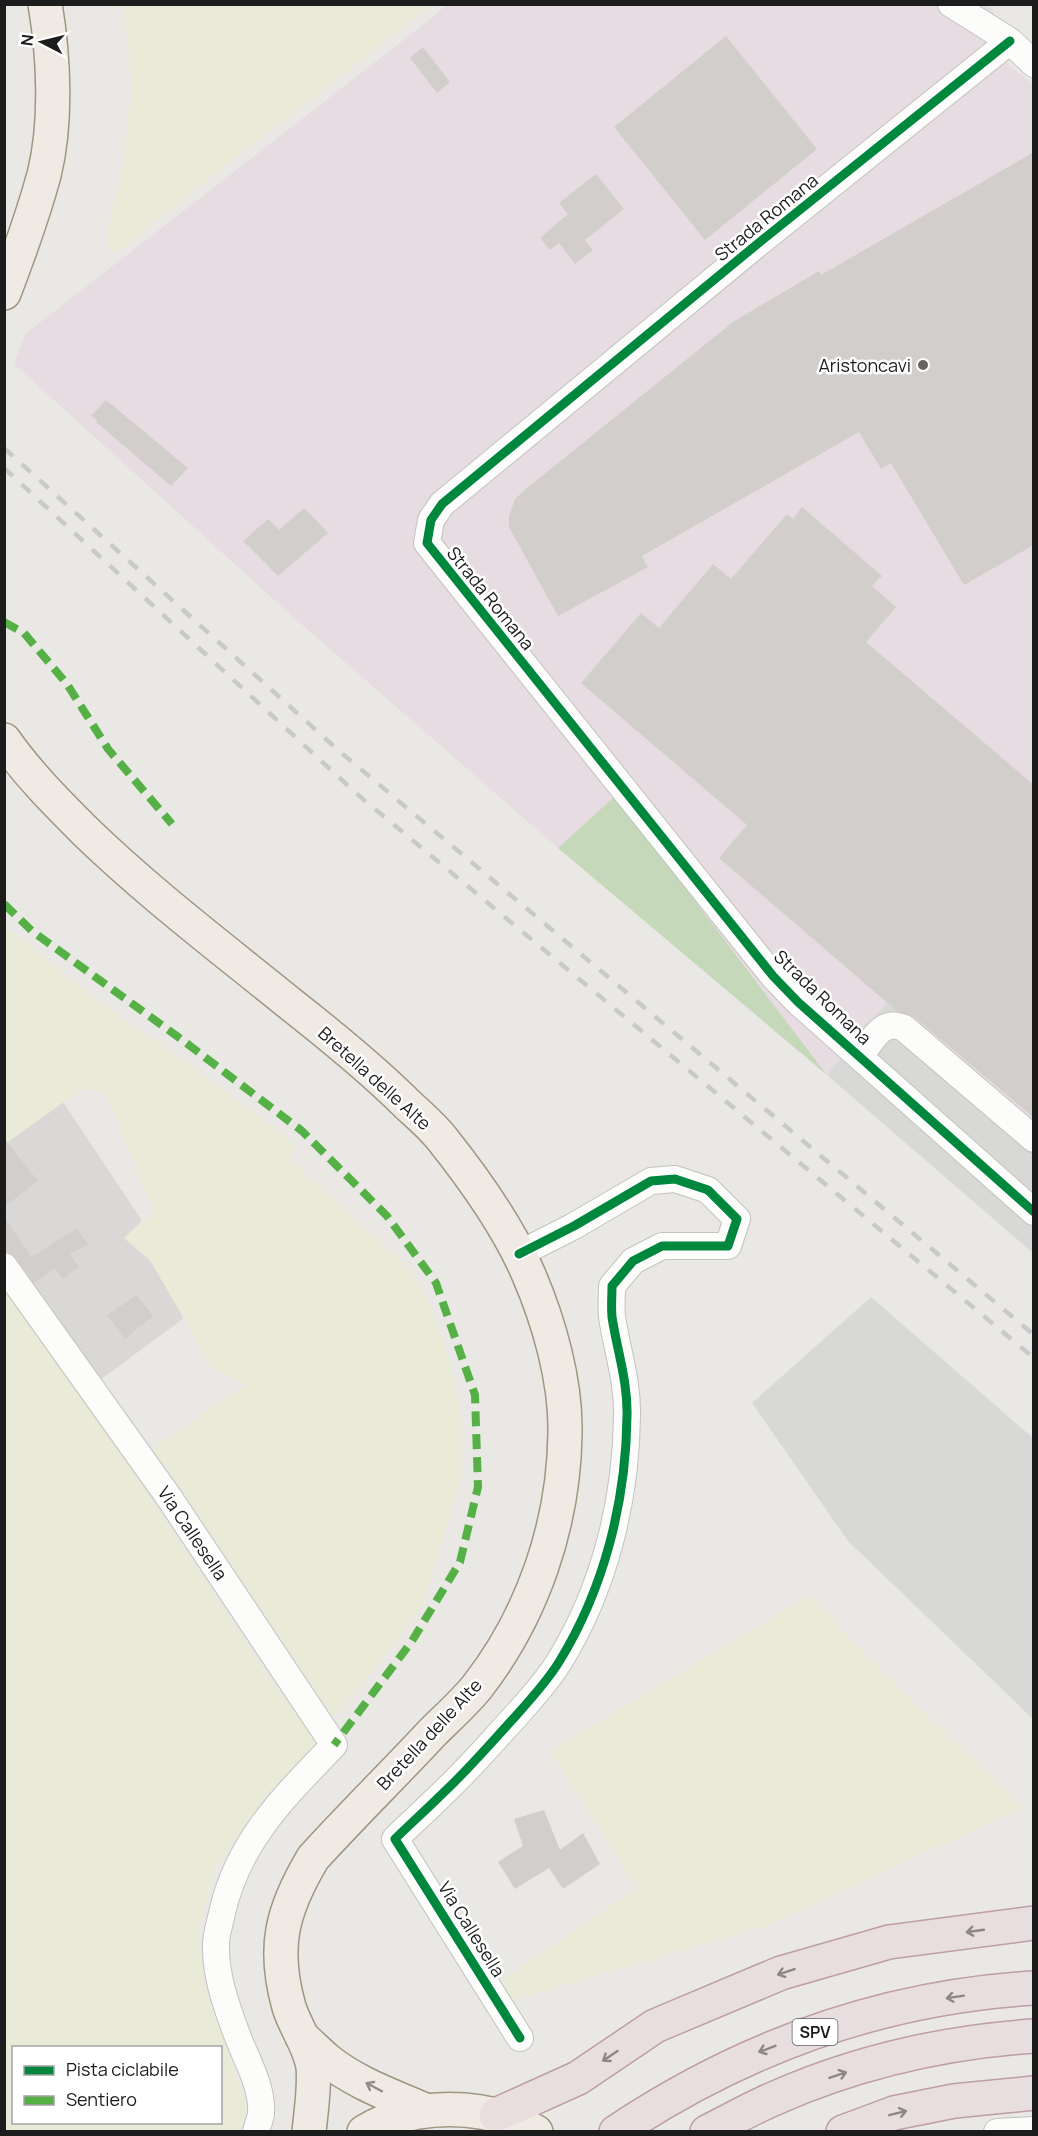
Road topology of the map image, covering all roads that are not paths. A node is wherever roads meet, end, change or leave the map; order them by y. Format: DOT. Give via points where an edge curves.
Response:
graph roads {
  1 [pos="45,4"];
  2 [pos="951,4"];
  3 [pos="1010,41"];
  4 [pos="1034,64"];
  5 [pos="4,293"];
  6 [pos="4,740"];
  7 [pos="860,1057"];
  8 [pos="1034,1138"];
  9 [pos="1034,1212"];
  10 [pos="519,1254"];
  11 [pos="4,1266"];
  12 [pos="1034,1923"];
  13 [pos="1034,1988"];
  14 [pos="1034,2036"];
  15 [pos="302,2037"];
  16 [pos="520,2038"];
  17 [pos="1034,2092"];
  18 [pos="427,2111"];
  19 [pos="496,2115"];
  20 [pos="1034,2130"];
  21 [pos="535,2131"];
  22 [pos="256,2132"];
  23 [pos="309,2132"];
  24 [pos="364,2132"];
  25 [pos="615,2132"];
  26 [pos="707,2132"];
  27 [pos="843,2132"];
  28 [pos="997,2132"];
  1 -- 5 [label="main road" via="52,117 44,173"];
  2 -- 3 [label="street"];
  3 -- 4 [label="street"];
  3 -- 7 [label="street, Strada Romana" via="442,504 431,520 427,543 773,976"];
  6 -- 10 [label="main road, Bretella delle Alte" via="48,795 117,861 198,932 382,1078 442,1138"];
  7 -- 8 [label="street" via="882,1028 904,1028"];
  7 -- 9 [label="street, Strada Romana"];
  10 -- 15 [label="main road, Bretella delle Alte" via="547,1324 560,1376 566,1431 554,1524 543,1566 525,1610 477,1687 313,1857 295,1888 284,1919 280,1951 289,2008"];
  10 -- 16 [label="street, Via Callesella" via="651,1181 675,1179 708,1190 737,1218 728,1246 662,1246 633,1261 612,1286 612,1316 628,1413 623,1479 612,1539 598,1581 558,1664 470,1766 395,1839"];
  11 -- 22 [label="street, Via Callesella" via="168,1496 333,1745 247,1845 227,1888 216,1942 228,2011 257,2082 261,2114"];
  12 -- 19 [label="highway, one-way" via="889,1942 781,1974 655,2026 578,2078"];
  13 -- 25 [label="highway, SPV, one-way" via="924,2002 837,2024 727,2067"];
  26 -- 14 [label="highway, one-way" via="772,2099 863,2067 969,2043"];
  18 -- 15 [label="main road, Bretella delle Alte, one-way" via="355,2077"];
  15 -- 23 [label="main road, Bretella delle Alte" via="313,2066"];
  27 -- 17 [label="highway, one-way" via="894,2113"];
  18 -- 19 [label="main road" via="462,2110"];
  18 -- 24 [label="main road" via="398,2117"];
  19 -- 21 [label="main road"];
  20 -- 28 [label="street"];
}
